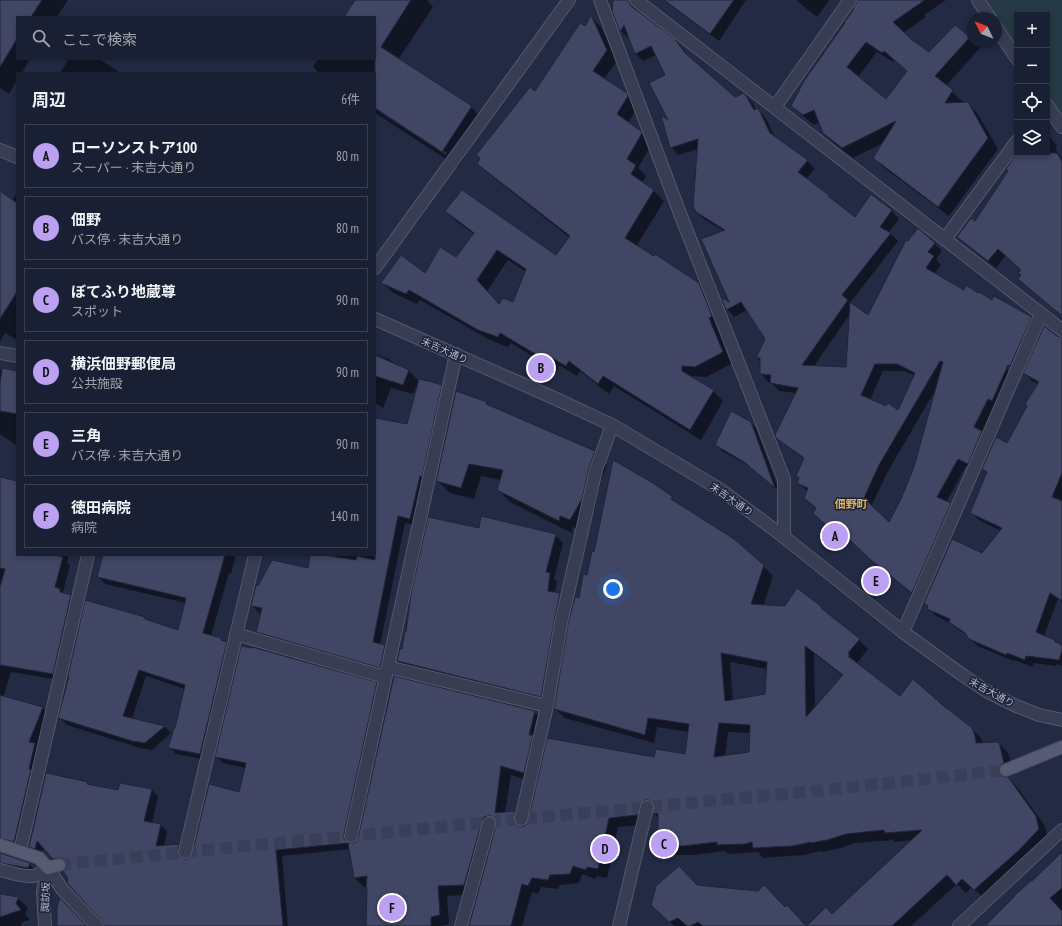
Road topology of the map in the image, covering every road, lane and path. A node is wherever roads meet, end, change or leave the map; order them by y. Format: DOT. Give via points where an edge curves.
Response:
graph roads {
  1 [pos="569,0"];
  2 [pos="600,0"];
  3 [pos="636,0"];
  4 [pos="850,0"];
  5 [pos="978,0"];
  6 [pos="986,12"];
  7 [pos="1002,36"];
  8 [pos="1014,54"];
  9 [pos="775,107"];
  10 [pos="1050,109"];
  11 [pos="1062,128"];
  12 [pos="1014,145"];
  13 [pos="0,150"];
  14 [pos="16,157"];
  15 [pos="945,239"];
  16 [pos="376,267"];
  17 [pos="1042,314"];
  18 [pos="376,319"];
  19 [pos="1062,330"];
  20 [pos="0,353"];
  21 [pos="456,354"];
  22 [pos="16,356"];
  23 [pos="612,425"];
  24 [pos="784,537"];
  25 [pos="88,556"];
  26 [pos="255,556"];
  27 [pos="903,632"];
  28 [pos="236,634"];
  29 [pos="387,672"];
  30 [pos="547,706"];
  31 [pos="1062,720"];
  32 [pos="1062,747"];
  33 [pos="1006,770"];
  34 [pos="647,807"];
  35 [pos="521,819"];
  36 [pos="489,823"];
  37 [pos="1062,830"];
  38 [pos="351,836"];
  39 [pos="0,845"];
  40 [pos="20,851"];
  41 [pos="185,852"];
  42 [pos="53,866"];
  43 [pos="0,870"];
  44 [pos="45,926"];
  45 [pos="97,926"];
  46 [pos="460,926"];
  47 [pos="619,926"];
  48 [pos="959,926"];
  1 -- 16 [label="street"];
  2 -- 24 [label="street" via="784,479"];
  3 -- 9 [label="street"];
  4 -- 9 [label="street"];
  5 -- 6 [label="street"];
  7 -- 8 [label="street"];
  9 -- 15 [label="street"];
  10 -- 11 [label="street"];
  12 -- 15 [label="street"];
  13 -- 14 [label="street"];
  15 -- 17 [label="street"];
  17 -- 19 [label="street"];
  17 -- 27 [label="street"];
  18 -- 21 [label="street, 末吉大通り"];
  20 -- 22 [label="street"];
  21 -- 23 [label="street, 末吉大通り"];
  21 -- 29 [label="street"];
  23 -- 24 [label="street, 末吉大通り" via="721,490"];
  23 -- 30 [label="street" via="596,470 560,623"];
  24 -- 27 [label="street, 末吉大通り"];
  25 -- 40 [label="street"];
  26 -- 28 [label="street"];
  27 -- 31 [label="street, 末吉大通り" via="988,692 1039,715"];
  28 -- 29 [label="street"];
  28 -- 41 [label="street"];
  29 -- 30 [label="street"];
  29 -- 38 [label="street"];
  30 -- 35 [label="street"];
  32 -- 33 [label="main road"];
  34 -- 47 [label="street"];
  36 -- 46 [label="street"];
  37 -- 48 [label="street"];
  39 -- 40 [label="main road"];
  40 -- 42 [label="main road"];
  42 -- 43 [label="street" via="33,876"];
  42 -- 44 [label="street, 諏訪坂" via="43,892"];
  42 -- 45 [label="street" via="62,889"];
}
